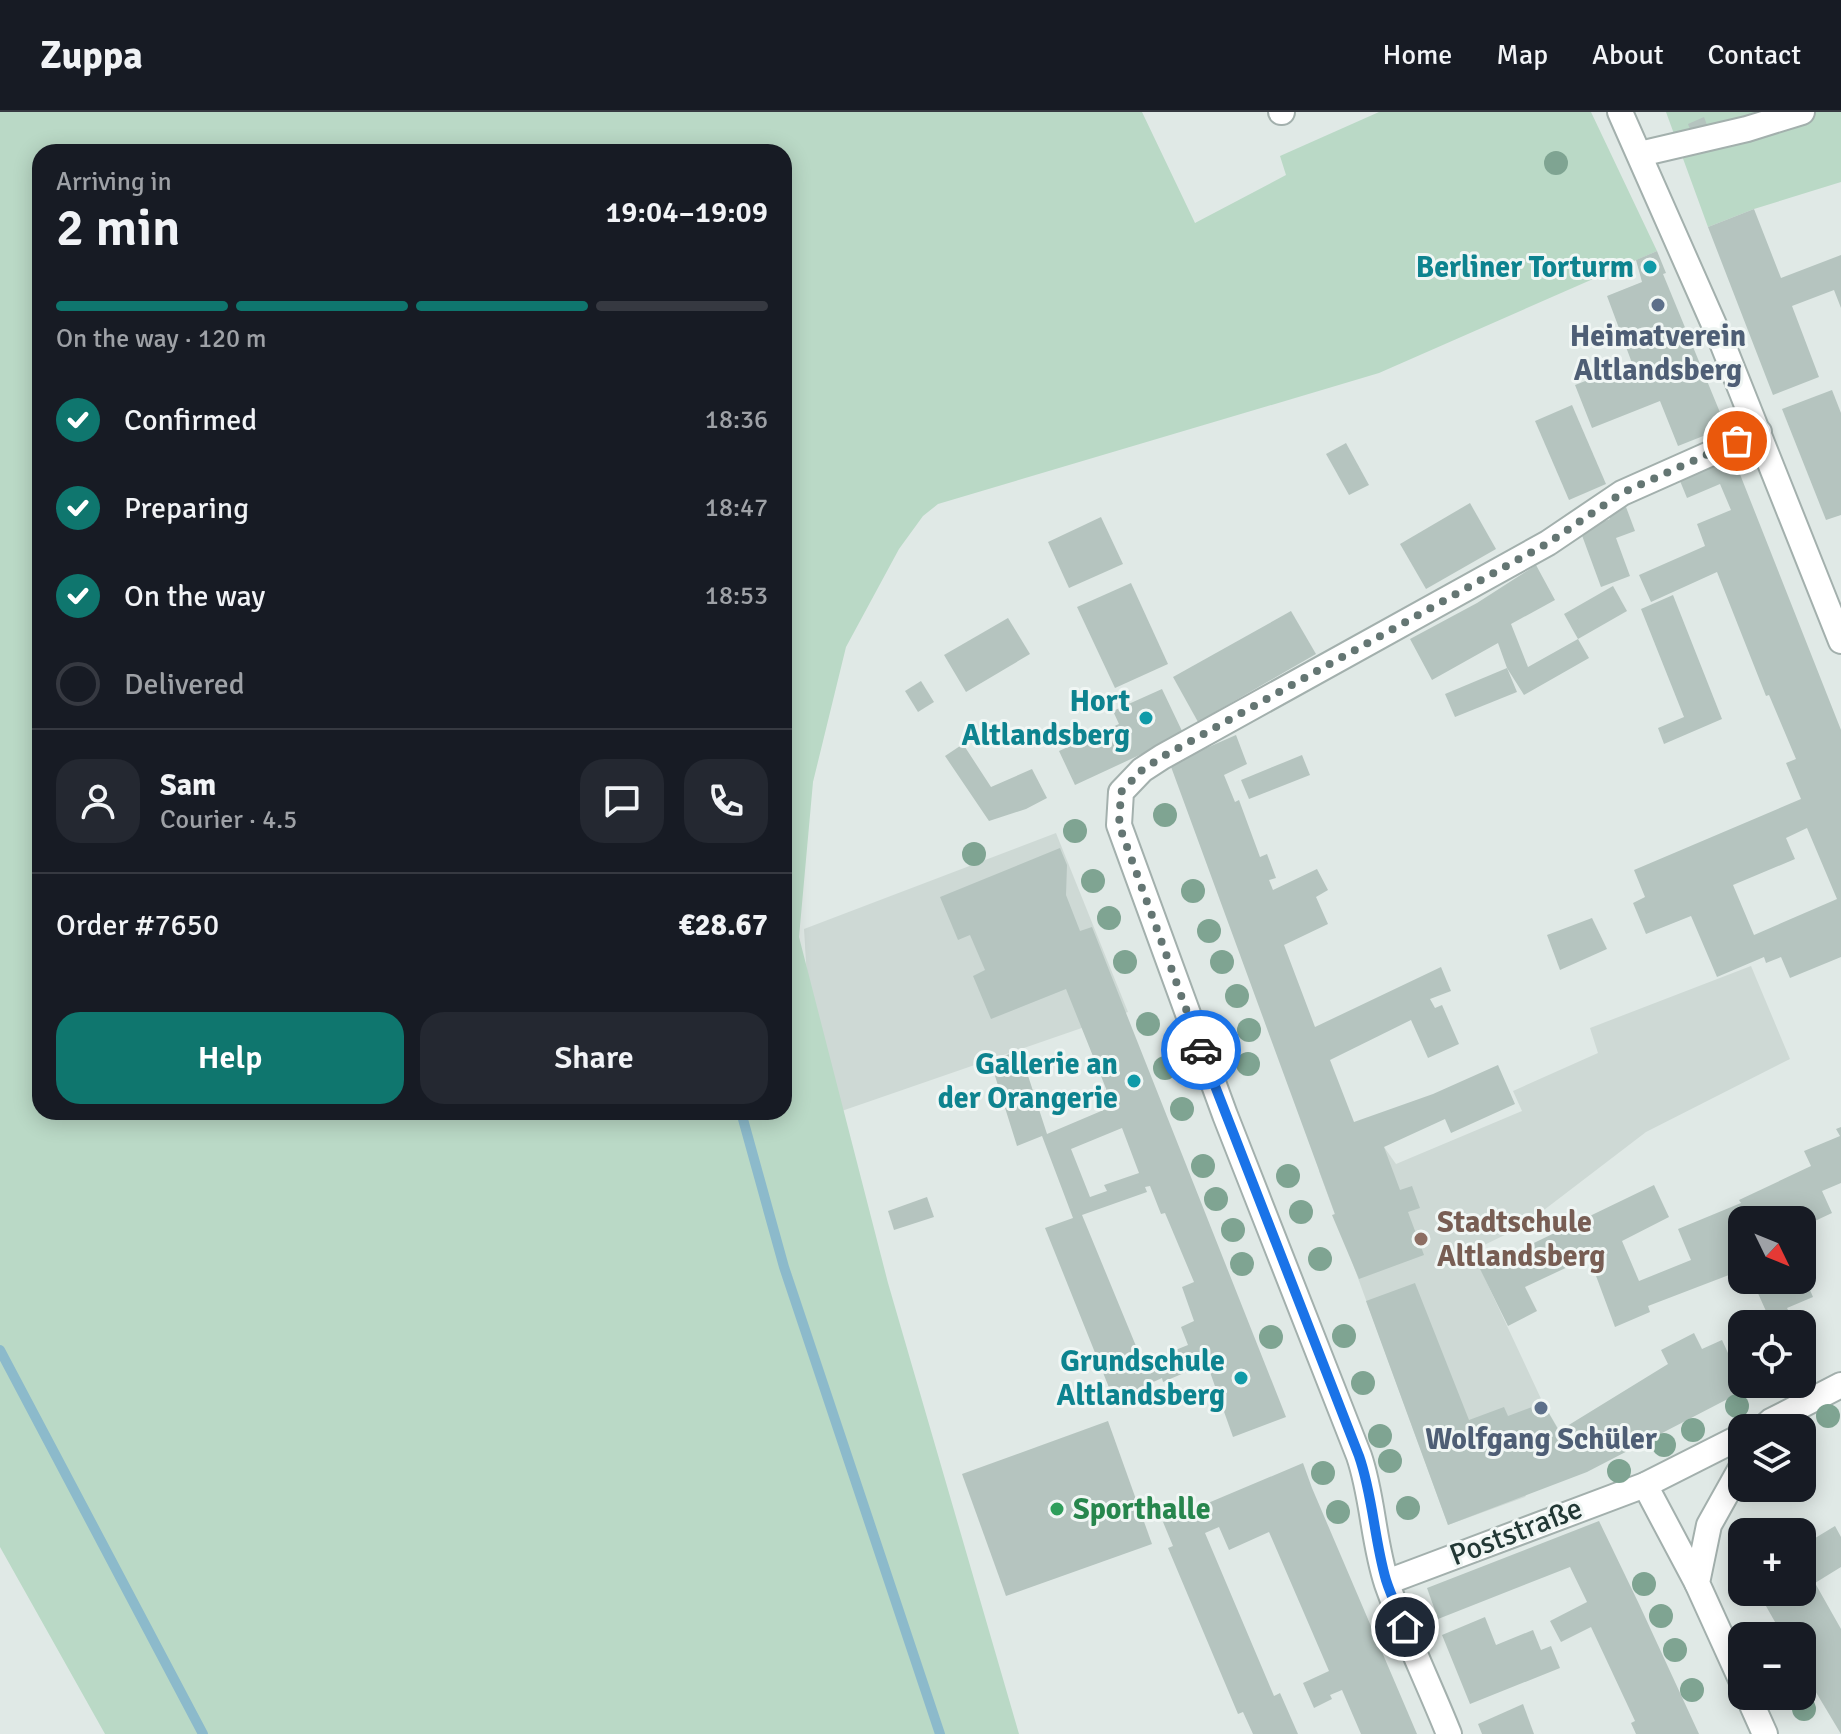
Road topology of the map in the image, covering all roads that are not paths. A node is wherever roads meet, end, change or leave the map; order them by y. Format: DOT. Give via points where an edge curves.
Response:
graph roads {
  1 [pos="1620,112"];
  2 [pos="1802,112"];
  3 [pos="1640,154"];
  4 [pos="1759,432"];
  5 [pos="1841,641"];
  6 [pos="1841,1385"];
  7 [pos="1786,1414"];
  8 [pos="1728,1443"];
  9 [pos="1645,1485"];
  10 [pos="1728,1491"];
  11 [pos="1387,1582"];
  12 [pos="1697,1583"];
  13 [pos="1728,1651"];
  14 [pos="1754,1710"];
  15 [pos="1449,1734"];
  16 [pos="1765,1734"];
  1 -- 3 [label="street"];
  2 -- 3 [label="street"];
  3 -- 4 [label="street"];
  4 -- 5 [label="street"];
  4 -- 11 [label="street" via="1622,493 1548,543 1162,757 1121,792 1119,825 1130,856 1367,1480"];
  6 -- 7 [label="street"];
  8 -- 9 [label="street, Poststraße"];
  9 -- 11 [label="street, Poststraße"];
  9 -- 12 [label="street"];
  10 -- 12 [label="street" via="1709,1525"];
  11 -- 15 [label="street"];
  12 -- 13 [label="street"];
  14 -- 16 [label="street"];
}
